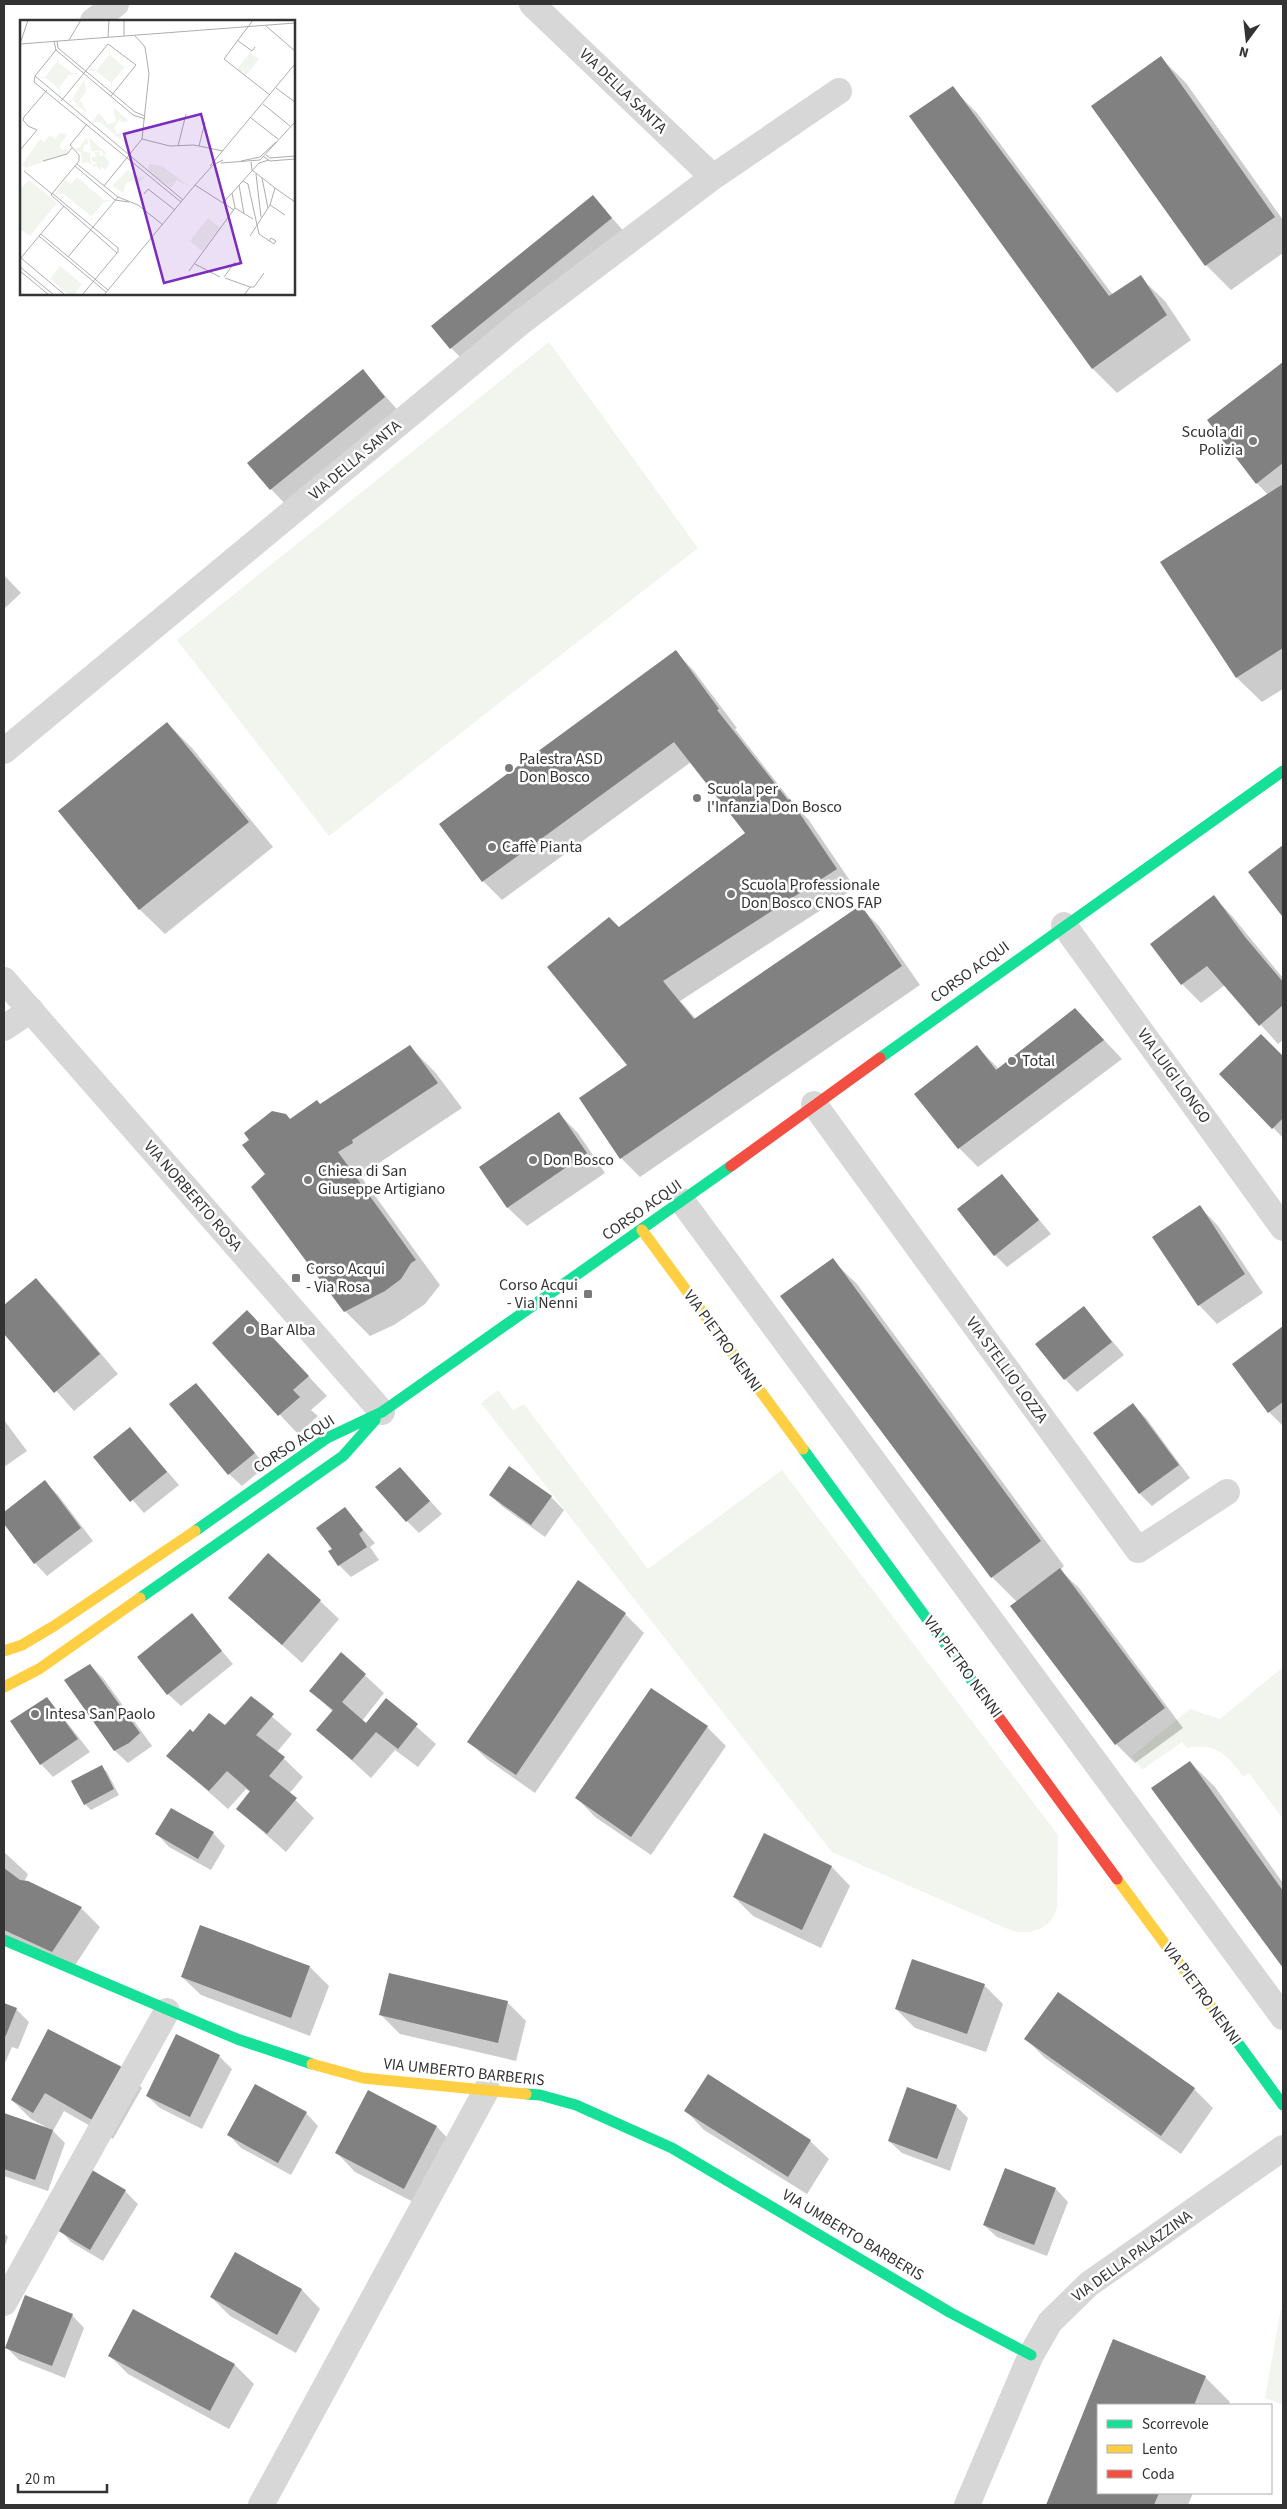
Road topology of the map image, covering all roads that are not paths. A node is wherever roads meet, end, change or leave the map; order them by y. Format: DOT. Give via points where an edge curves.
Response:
graph roads {
  1 [pos="116,4"];
  2 [pos="532,4"];
  3 [pos="94,20"];
  4 [pos="839,91"];
  5 [pos="713,177"];
  6 [pos="4,751"];
  7 [pos="1283,771"];
  8 [pos="1064,925"];
  9 [pos="4,980"];
  10 [pos="31,1010"];
  11 [pos="4,1028"];
  12 [pos="814,1104"];
  13 [pos="682,1201"];
  14 [pos="1283,1228"];
  15 [pos="642,1230"];
  16 [pos="382,1412"];
  17 [pos="1227,1492"];
  18 [pos="4,1651"];
  19 [pos="4,1687"];
  20 [pos="4,1940"];
  21 [pos="167,2011"];
  22 [pos="1283,2017"];
  23 [pos="486,2089"];
  24 [pos="1283,2105"];
  25 [pos="1283,2148"];
  26 [pos="4,2302"];
  27 [pos="1031,2355"];
  28 [pos="261,2505"];
  29 [pos="967,2505"];
  1 -- 3 [label="street"];
  2 -- 5 [label="street, VIA DELLA SANTA"];
  4 -- 5 [label="street, VIA DELLA SANTA"];
  5 -- 6 [label="street, VIA DELLA SANTA" via="520,323"];
  7 -- 8 [label="street, CORSO ACQUI"];
  8 -- 12 [label="street, CORSO ACQUI"];
  8 -- 14 [label="street, VIA LUIGI LONGO"];
  9 -- 10 [label="street, VIA NORBERTO ROSA"];
  10 -- 11 [label="street"];
  10 -- 16 [label="street, VIA NORBERTO ROSA"];
  12 -- 13 [label="street, CORSO ACQUI"];
  12 -- 17 [label="street, VIA STELLIO LOZZA" via="1138,1550"];
  13 -- 15 [label="street, CORSO ACQUI"];
  13 -- 22 [label="street"];
  15 -- 16 [label="street, CORSO ACQUI"];
  15 -- 24 [label="street, VIA PIETRO NENNI"];
  16 -- 18 [label="street, CORSO ACQUI" via="327,1438 145,1566 54,1626"];
  16 -- 19 [label="street" via="343,1456 39,1669"];
  20 -- 21 [label="street, VIA UMBERTO BARBERIS"];
  21 -- 23 [label="street, VIA UMBERTO BARBERIS" via="329,2070 363,2078"];
  21 -- 26 [label="street"];
  23 -- 27 [label="street, VIA UMBERTO BARBERIS" via="540,2095 576,2105 672,2148 951,2313"];
  23 -- 28 [label="street"];
  25 -- 27 [label="street, VIA DELLA PALAZZINA" via="1088,2284 1050,2322"];
  27 -- 29 [label="street, VIA DELLA PALAZZINA"];
}
